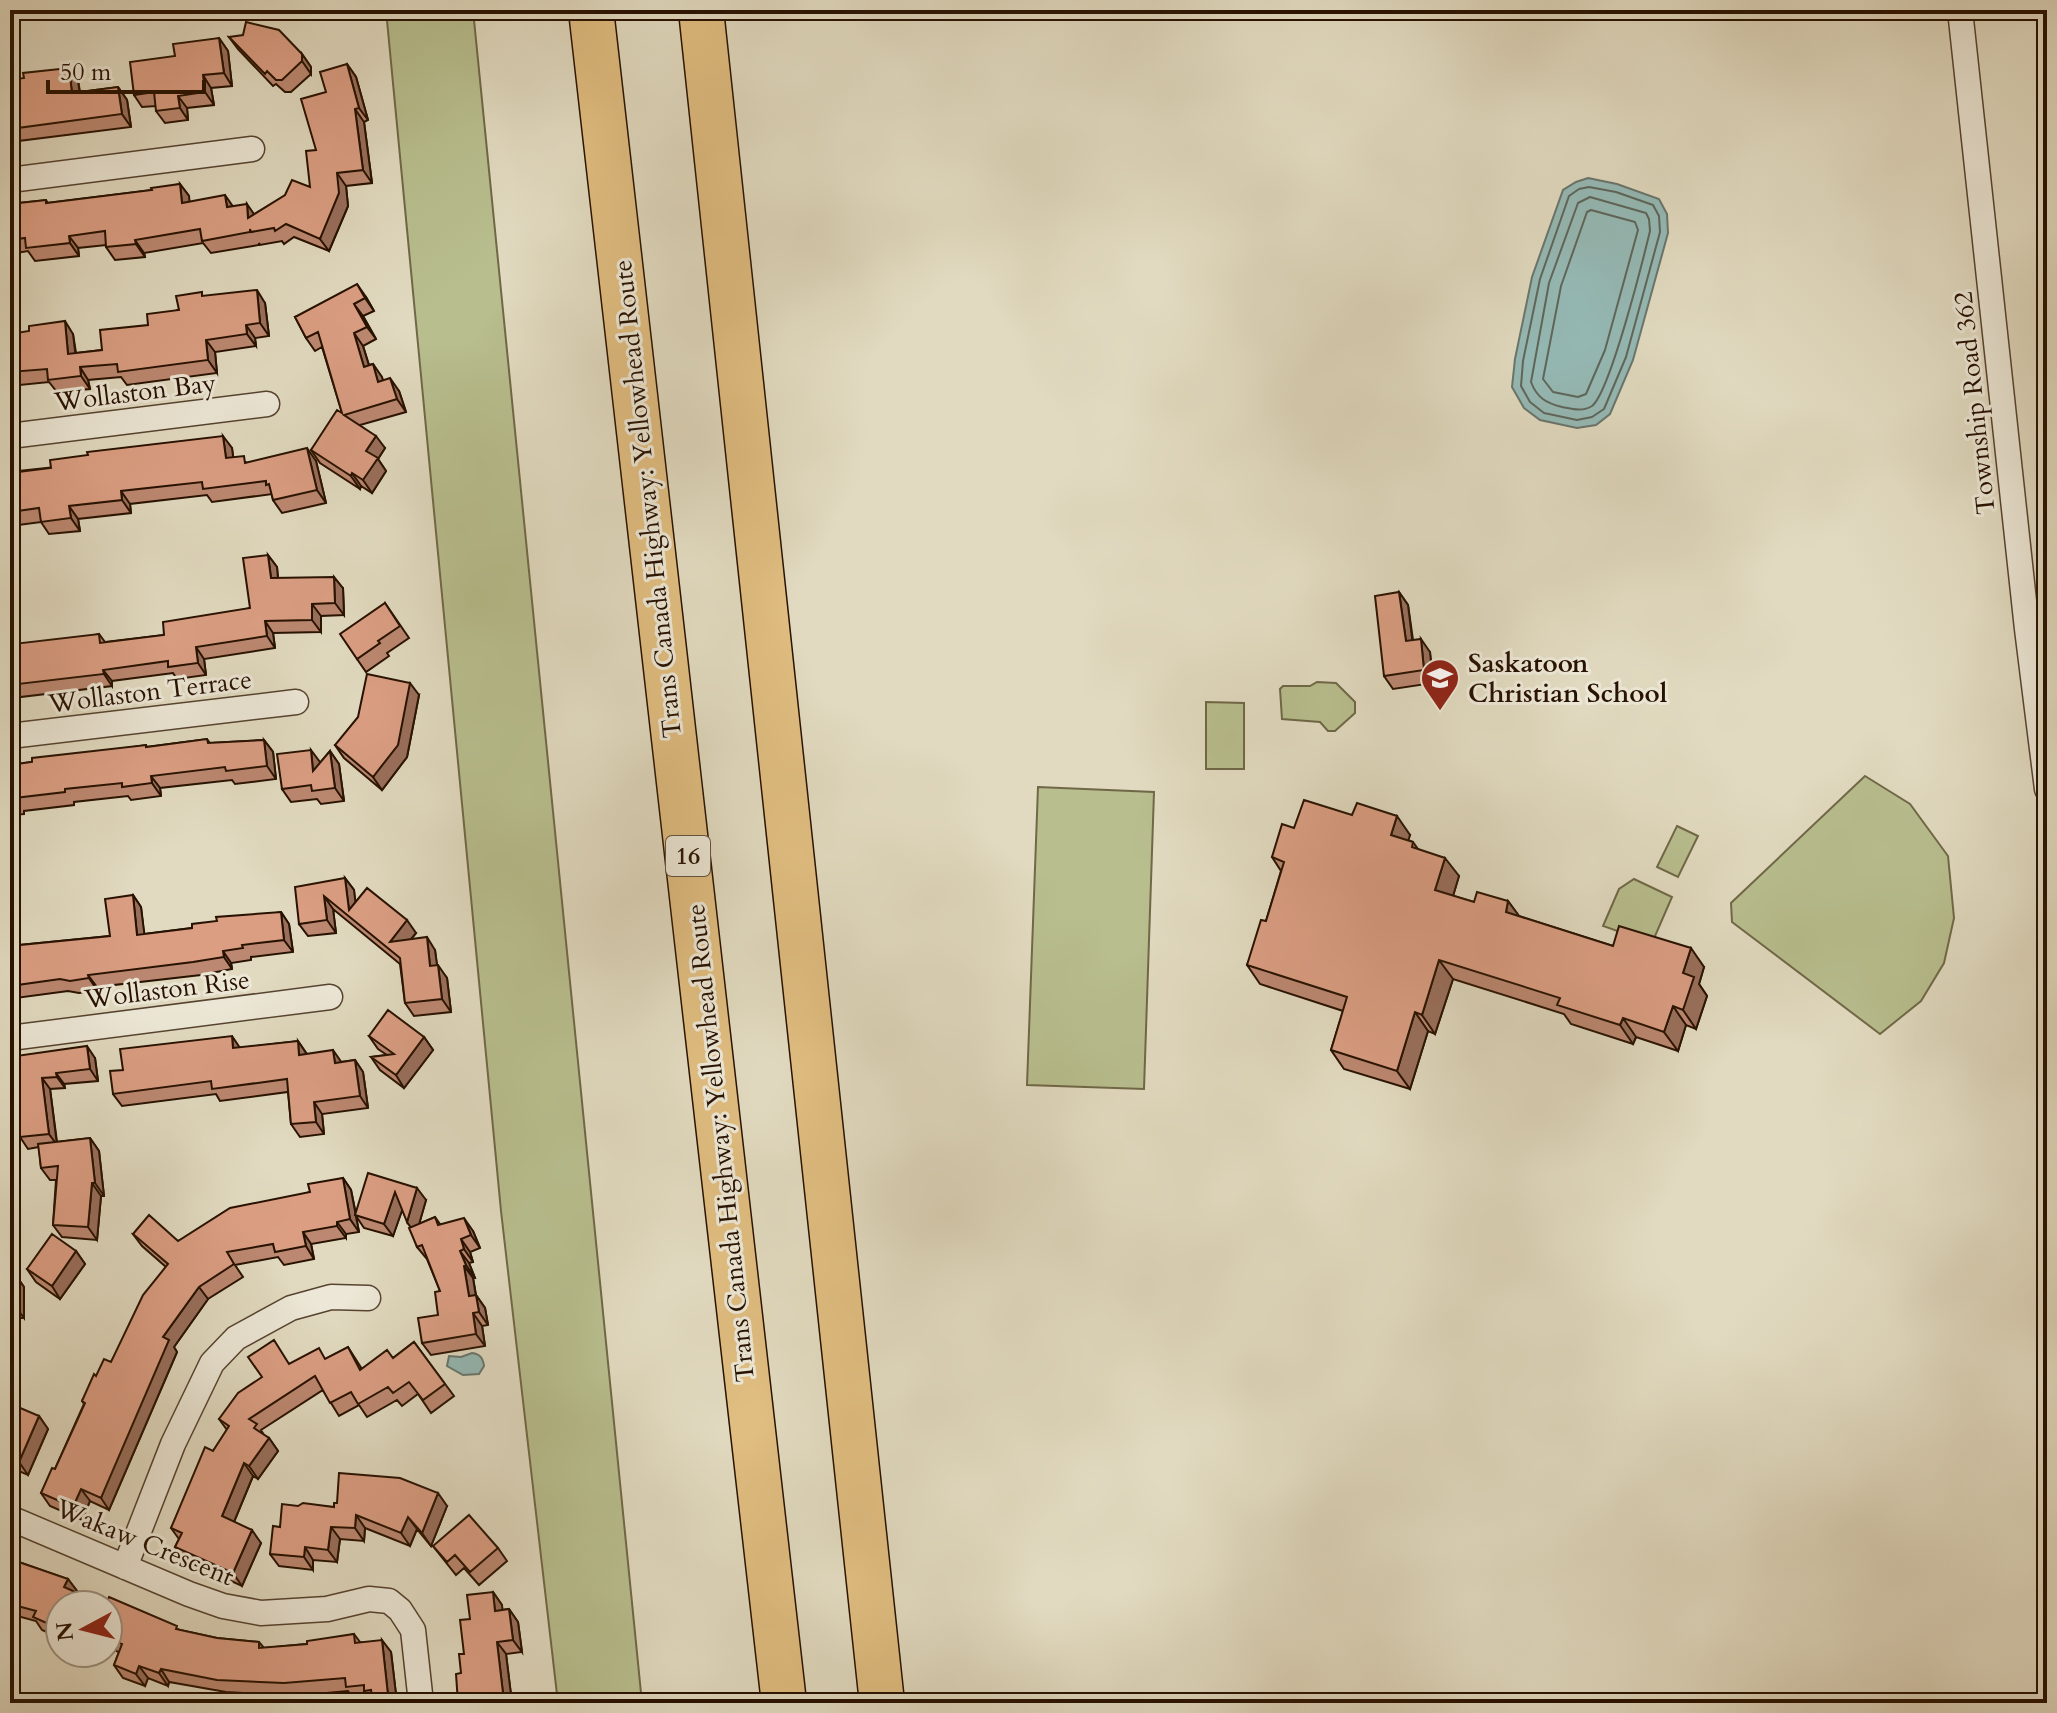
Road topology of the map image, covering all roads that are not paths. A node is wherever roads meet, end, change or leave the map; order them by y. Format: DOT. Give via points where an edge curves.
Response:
graph roads {
  1 [pos="591,10"];
  2 [pos="701,10"];
  3 [pos="1960,10"];
  4 [pos="252,149"];
  5 [pos="10,180"];
  6 [pos="267,404"];
  7 [pos="10,436"];
  8 [pos="296,702"];
  9 [pos="10,736"];
  10 [pos="2047,789"];
  11 [pos="330,997"];
  12 [pos="10,1038"];
  13 [pos="368,1298"];
  14 [pos="10,1518"];
  15 [pos="125,1567"];
  16 [pos="421,1703"];
  17 [pos="784,1703"];
  18 [pos="882,1703"];
  1 -- 17 [label="highway, Trans Canada Highway: Yellowhead Route / 16"];
  2 -- 18 [label="highway"];
  3 -- 10 [label="street, Township Road 362"];
  4 -- 5 [label="street"];
  6 -- 7 [label="street, Wollaston Bay"];
  8 -- 9 [label="street, Wollaston Terrace"];
  11 -- 12 [label="street, Wollaston Rise"];
  13 -- 15 [label="street" via="331,1297 291,1308 236,1338 212,1363 173,1444"];
  14 -- 15 [label="street, Wakaw Crescent"];
  15 -- 16 [label="street, Wakaw Crescent" via="223,1606 261,1613 389,1601 413,1630"];
}
